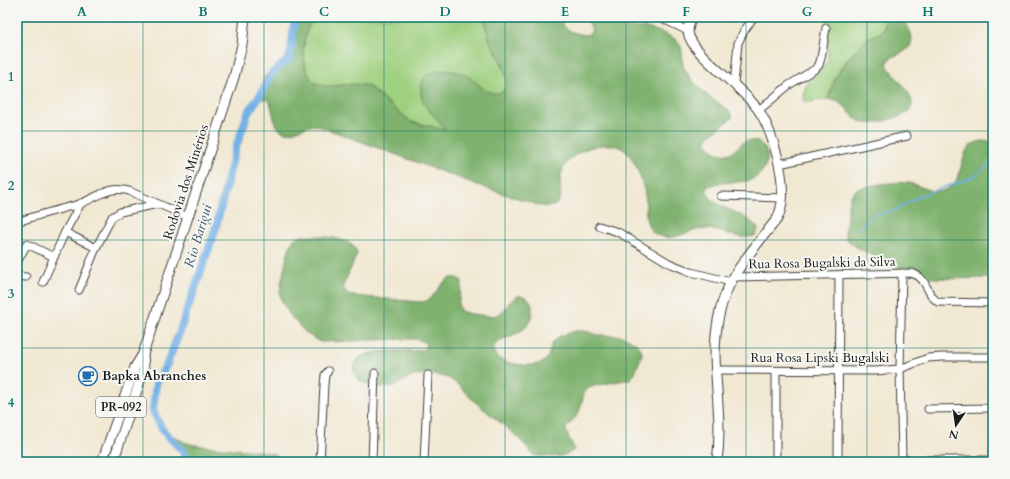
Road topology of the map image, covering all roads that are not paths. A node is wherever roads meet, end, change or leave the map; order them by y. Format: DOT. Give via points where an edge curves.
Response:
graph roads {
  1 [pos="245,17"];
  2 [pos="659,17"];
  3 [pos="691,17"];
  4 [pos="754,17"];
  5 [pos="826,28"];
  6 [pos="688,31"];
  7 [pos="734,84"];
  8 [pos="759,110"];
  9 [pos="908,136"];
  10 [pos="779,164"];
  11 [pos="721,196"];
  12 [pos="783,198"];
  13 [pos="81,203"];
  14 [pos="158,204"];
  15 [pos="188,217"];
  16 [pos="17,222"];
  17 [pos="599,226"];
  18 [pos="65,232"];
  19 [pos="96,248"];
  20 [pos="54,257"];
  21 [pos="17,262"];
  22 [pos="902,273"];
  23 [pos="839,275"];
  24 [pos="17,276"];
  25 [pos="26,277"];
  26 [pos="732,279"];
  27 [pos="43,282"];
  28 [pos="79,290"];
  29 [pos="993,303"];
  30 [pos="143,354"];
  31 [pos="993,357"];
  32 [pos="900,369"];
  33 [pos="716,370"];
  34 [pos="328,371"];
  35 [pos="776,371"];
  36 [pos="839,371"];
  37 [pos="375,373"];
  38 [pos="428,375"];
  39 [pos="993,408"];
  40 [pos="928,409"];
  41 [pos="776,454"];
  42 [pos="838,454"];
  43 [pos="993,460"];
  44 [pos="102,462"];
  45 [pos="113,462"];
  46 [pos="320,462"];
  47 [pos="372,462"];
  48 [pos="424,462"];
  49 [pos="717,462"];
  1 -- 15 [label="main road, Rodovia dos Minérios / PR-092" via="239,58"];
  2 -- 6 [label="street"];
  3 -- 6 [label="main road"];
  4 -- 7 [label="street" via="738,43"];
  5 -- 8 [label="street" via="819,65"];
  6 -- 7 [label="main road" via="694,45"];
  7 -- 8 [label="main road"];
  8 -- 10 [label="main road"];
  9 -- 10 [label="street"];
  10 -- 12 [label="main road"];
  11 -- 12 [label="street"];
  12 -- 26 [label="main road" via="777,219"];
  13 -- 14 [label="street" via="99,194 121,190"];
  13 -- 16 [label="street"];
  13 -- 18 [label="street"];
  14 -- 15 [label="street"];
  14 -- 19 [label="street" via="116,214 109,221"];
  15 -- 30 [label="main road, Rodovia dos Minérios / PR-092"];
  17 -- 26 [label="street, Rua Rosa Bugalski da Silva" via="618,232 669,263 691,272"];
  18 -- 19 [label="street"];
  18 -- 20 [label="street"];
  19 -- 28 [label="street"];
  20 -- 21 [label="street" via="27,244"];
  20 -- 27 [label="street"];
  22 -- 23 [label="street, Rua Rosa Bugalski da Silva"];
  22 -- 29 [label="street, Rua Rosa Bugalski da Silva" via="919,275 933,299 938,302"];
  22 -- 32 [label="street"];
  23 -- 26 [label="street, Rua Rosa Bugalski da Silva"];
  23 -- 36 [label="street"];
  24 -- 25 [label="street"];
  26 -- 33 [label="main road" via="719,313"];
  30 -- 44 [label="main road, Rodovia dos Minérios / PR-092" via="135,367"];
  30 -- 45 [label="main road, Rodovia dos Minérios / PR-092" via="144,369"];
  31 -- 32 [label="street, Rua Rosa Lipski Bugalski" via="928,358"];
  32 -- 36 [label="street, Rua Rosa Lipski Bugalski"];
  32 -- 43 [label="street" via="902,459"];
  33 -- 35 [label="street, Rua Rosa Lipski Bugalski"];
  33 -- 49 [label="main road" via="720,434"];
  34 -- 46 [label="street" via="324,384"];
  35 -- 36 [label="street, Rua Rosa Lipski Bugalski"];
  35 -- 41 [label="street"];
  36 -- 42 [label="street"];
  37 -- 47 [label="street"];
  38 -- 48 [label="street"];
  39 -- 40 [label="street"];
}
